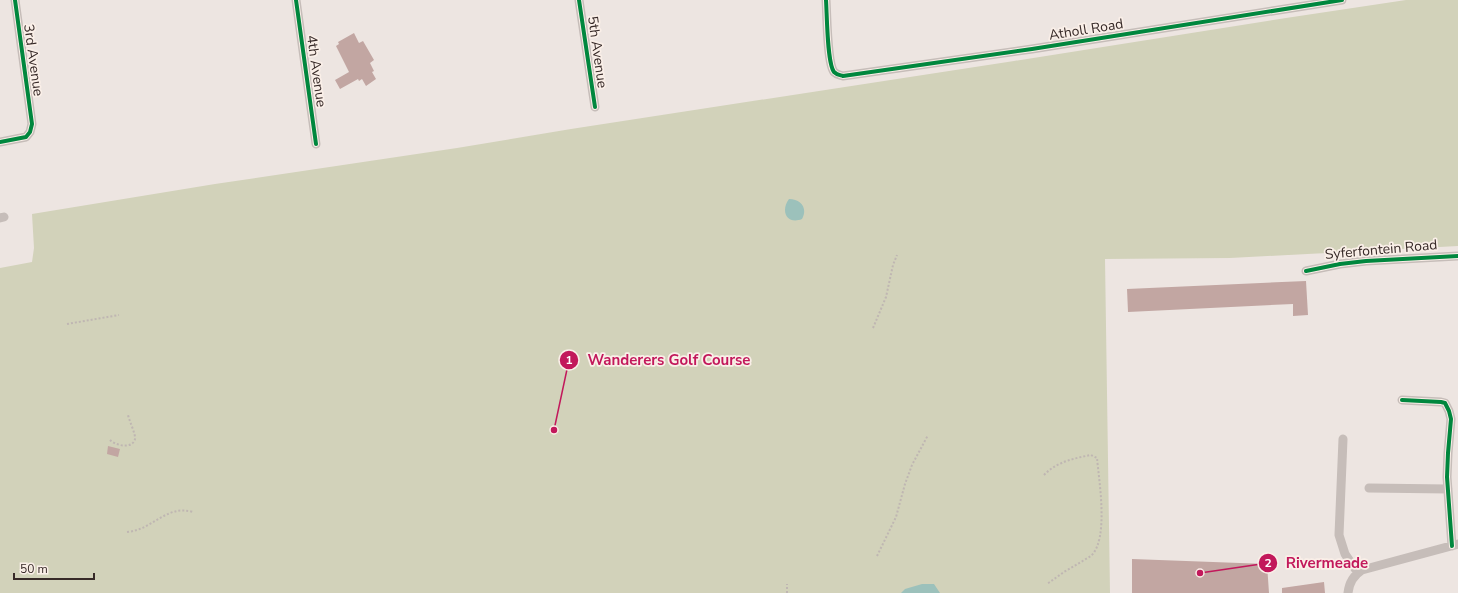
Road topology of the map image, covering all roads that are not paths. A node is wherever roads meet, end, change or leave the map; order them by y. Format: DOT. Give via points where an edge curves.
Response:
graph roads {
  1 [pos="15,0"];
  2 [pos="296,0"];
  3 [pos="580,0"];
  4 [pos="826,0"];
  5 [pos="1342,0"];
  6 [pos="595,107"];
  7 [pos="0,142"];
  8 [pos="316,144"];
  9 [pos="1458,256"];
  10 [pos="1306,271"];
  11 [pos="1402,400"];
  12 [pos="1343,439"];
  13 [pos="1369,488"];
  14 [pos="1448,489"];
  15 [pos="1455,545"];
  16 [pos="1358,573"];
  17 [pos="1348,593"];
  1 -- 7 [label="street, 3rd Avenue" via="32,124 26,137"];
  2 -- 8 [label="street, 4th Avenue"];
  3 -- 6 [label="street, 5th Avenue"];
  4 -- 5 [label="street, Atholl Road" via="830,56 834,72 843,76"];
  9 -- 10 [label="street, Syferfontein Road" via="1366,261"];
  11 -- 14 [label="street" via="1441,402 1448,407 1451,419"];
  12 -- 16 [label="street" via="1339,535 1345,554"];
  13 -- 14 [label="street"];
  14 -- 15 [label="street"];
  15 -- 16 [label="street" via="1377,565"];
  16 -- 17 [label="street" via="1350,584"];
}
